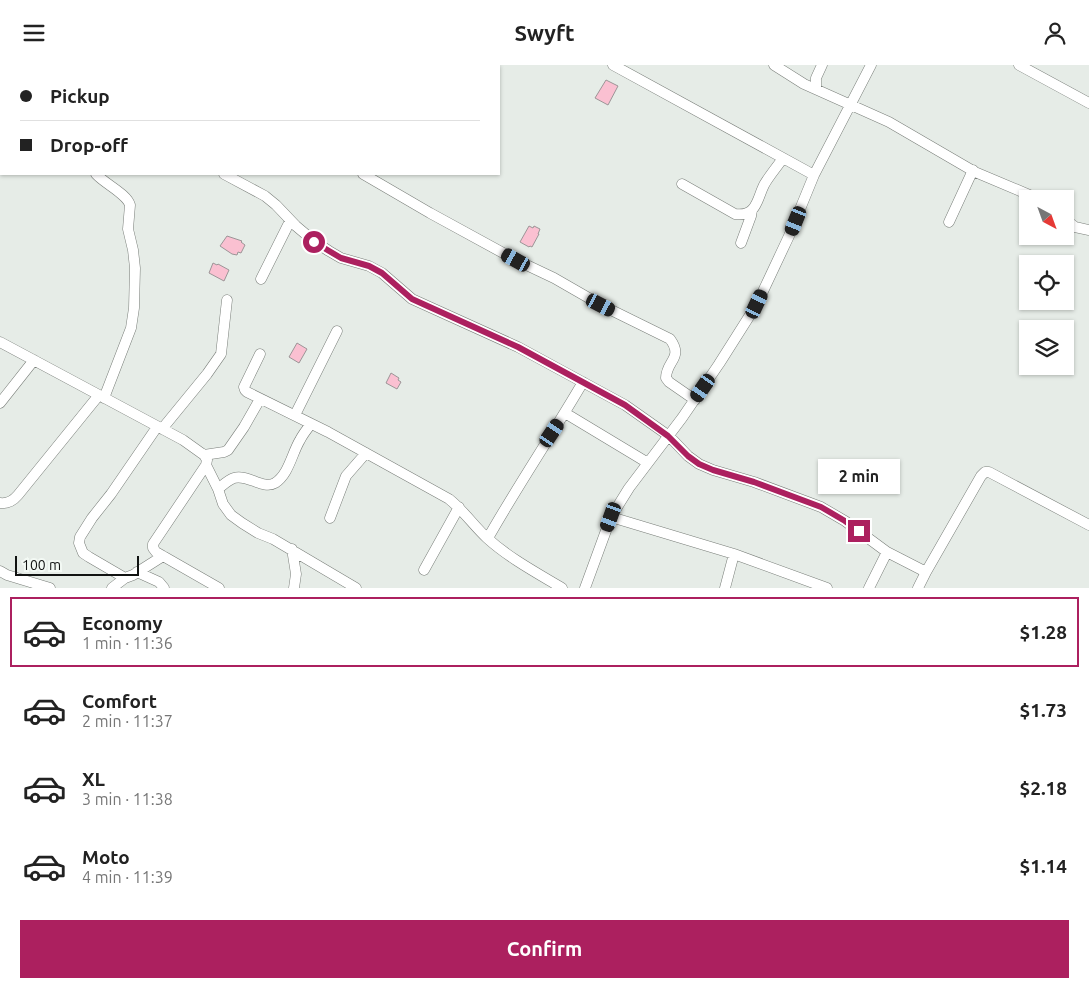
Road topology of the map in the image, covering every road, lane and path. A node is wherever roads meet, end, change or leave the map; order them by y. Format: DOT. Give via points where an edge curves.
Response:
graph roads {
  1 [pos="613,65"];
  2 [pos="774,65"];
  3 [pos="822,65"];
  4 [pos="870,65"];
  5 [pos="1019,65"];
  6 [pos="816,89"];
  7 [pos="1089,103"];
  8 [pos="850,105"];
  9 [pos="783,158"];
  10 [pos="973,171"];
  11 [pos="97,175"];
  12 [pos="226,175"];
  13 [pos="365,175"];
  14 [pos="814,175"];
  15 [pos="682,185"];
  16 [pos="1019,190"];
  17 [pos="752,210"];
  18 [pos="290,221"];
  19 [pos="949,222"];
  20 [pos="1074,226"];
  21 [pos="1089,230"];
  22 [pos="741,243"];
  23 [pos="261,279"];
  24 [pos="227,300"];
  25 [pos="337,331"];
  26 [pos="0,342"];
  27 [pos="260,354"];
  28 [pos="34,360"];
  29 [pos="583,382"];
  30 [pos="102,396"];
  31 [pos="260,399"];
  32 [pos="695,399"];
  33 [pos="0,403"];
  34 [pos="565,413"];
  35 [pos="295,415"];
  36 [pos="311,424"];
  37 [pos="160,428"];
  38 [pos="668,436"];
  39 [pos="366,453"];
  40 [pos="205,460"];
  41 [pos="648,463"];
  42 [pos="218,489"];
  43 [pos="0,503"];
  44 [pos="459,507"];
  45 [pos="611,517"];
  46 [pos="330,518"];
  47 [pos="1089,525"];
  48 [pos="488,538"];
  49 [pos="292,549"];
  50 [pos="887,552"];
  51 [pos="734,555"];
  52 [pos="163,556"];
  53 [pos="424,570"];
  54 [pos="0,571"];
  55 [pos="136,572"];
  56 [pos="926,572"];
  57 [pos="125,577"];
  58 [pos="50,588"];
  59 [pos="112,588"];
  60 [pos="164,588"];
  61 [pos="219,588"];
  62 [pos="294,588"];
  63 [pos="356,588"];
  64 [pos="562,588"];
  65 [pos="585,588"];
  66 [pos="725,588"];
  67 [pos="827,588"];
  68 [pos="869,588"];
  69 [pos="918,588"];
  1 -- 9 [label="street"];
  2 -- 6 [label="street"];
  3 -- 6 [label="street" via="816,78"];
  4 -- 8 [label="street"];
  5 -- 7 [label="street"];
  6 -- 8 [label="street"];
  8 -- 10 [label="street" via="889,122"];
  8 -- 14 [label="street"];
  9 -- 14 [label="street"];
  9 -- 17 [label="street"];
  10 -- 16 [label="street"];
  10 -- 19 [label="street"];
  11 -- 30 [label="street" via="130,201 128,229 135,268 130,328"];
  12 -- 18 [label="street" via="265,196"];
  13 -- 32 [label="street" via="516,260 670,339 676,351 666,378"];
  14 -- 32 [label="street" via="757,304"];
  15 -- 17 [label="street" via="735,213"];
  17 -- 22 [label="street"];
  18 -- 23 [label="street"];
  18 -- 29 [label="street" via="328,251 382,273 412,299 518,347"];
  20 -- 21 [label="street"];
  24 -- 37 [label="street" via="222,354"];
  25 -- 35 [label="street"];
  26 -- 28 [label="street"];
  27 -- 31 [label="street" via="244,387"];
  28 -- 30 [label="street"];
  28 -- 33 [label="street"];
  29 -- 34 [label="street"];
  29 -- 38 [label="street" via="625,405"];
  30 -- 37 [label="street"];
  30 -- 43 [label="street" via="18,495 12,501"];
  31 -- 35 [label="street"];
  31 -- 40 [label="street" via="228,450"];
  32 -- 38 [label="street"];
  34 -- 41 [label="street"];
  34 -- 48 [label="street"];
  35 -- 36 [label="street"];
  36 -- 39 [label="street"];
  36 -- 42 [label="street" via="280,479 269,485 233,478"];
  37 -- 40 [label="street" via="183,441"];
  37 -- 57 [label="street" via="80,537 83,553"];
  38 -- 41 [label="street"];
  38 -- 50 [label="street" via="699,464 821,507"];
  39 -- 44 [label="street"];
  39 -- 46 [label="street" via="346,477"];
  40 -- 42 [label="street"];
  40 -- 52 [label="street" via="153,544 156,552"];
  41 -- 45 [label="street"];
  42 -- 49 [label="street" via="231,515 258,533"];
  44 -- 48 [label="street"];
  44 -- 53 [label="street"];
  45 -- 51 [label="street"];
  45 -- 65 [label="street"];
  47 -- 56 [label="street" via="985,472"];
  48 -- 64 [label="street"];
  49 -- 62 [label="street" via="296,574"];
  49 -- 63 [label="street"];
  50 -- 56 [label="street"];
  50 -- 68 [label="street"];
  51 -- 66 [label="street"];
  51 -- 67 [label="street"];
  52 -- 55 [label="street"];
  52 -- 61 [label="street"];
  54 -- 58 [label="street"];
  55 -- 57 [label="street"];
  55 -- 60 [label="street" via="159,582"];
  56 -- 69 [label="street"];
  57 -- 59 [label="street"];
}
